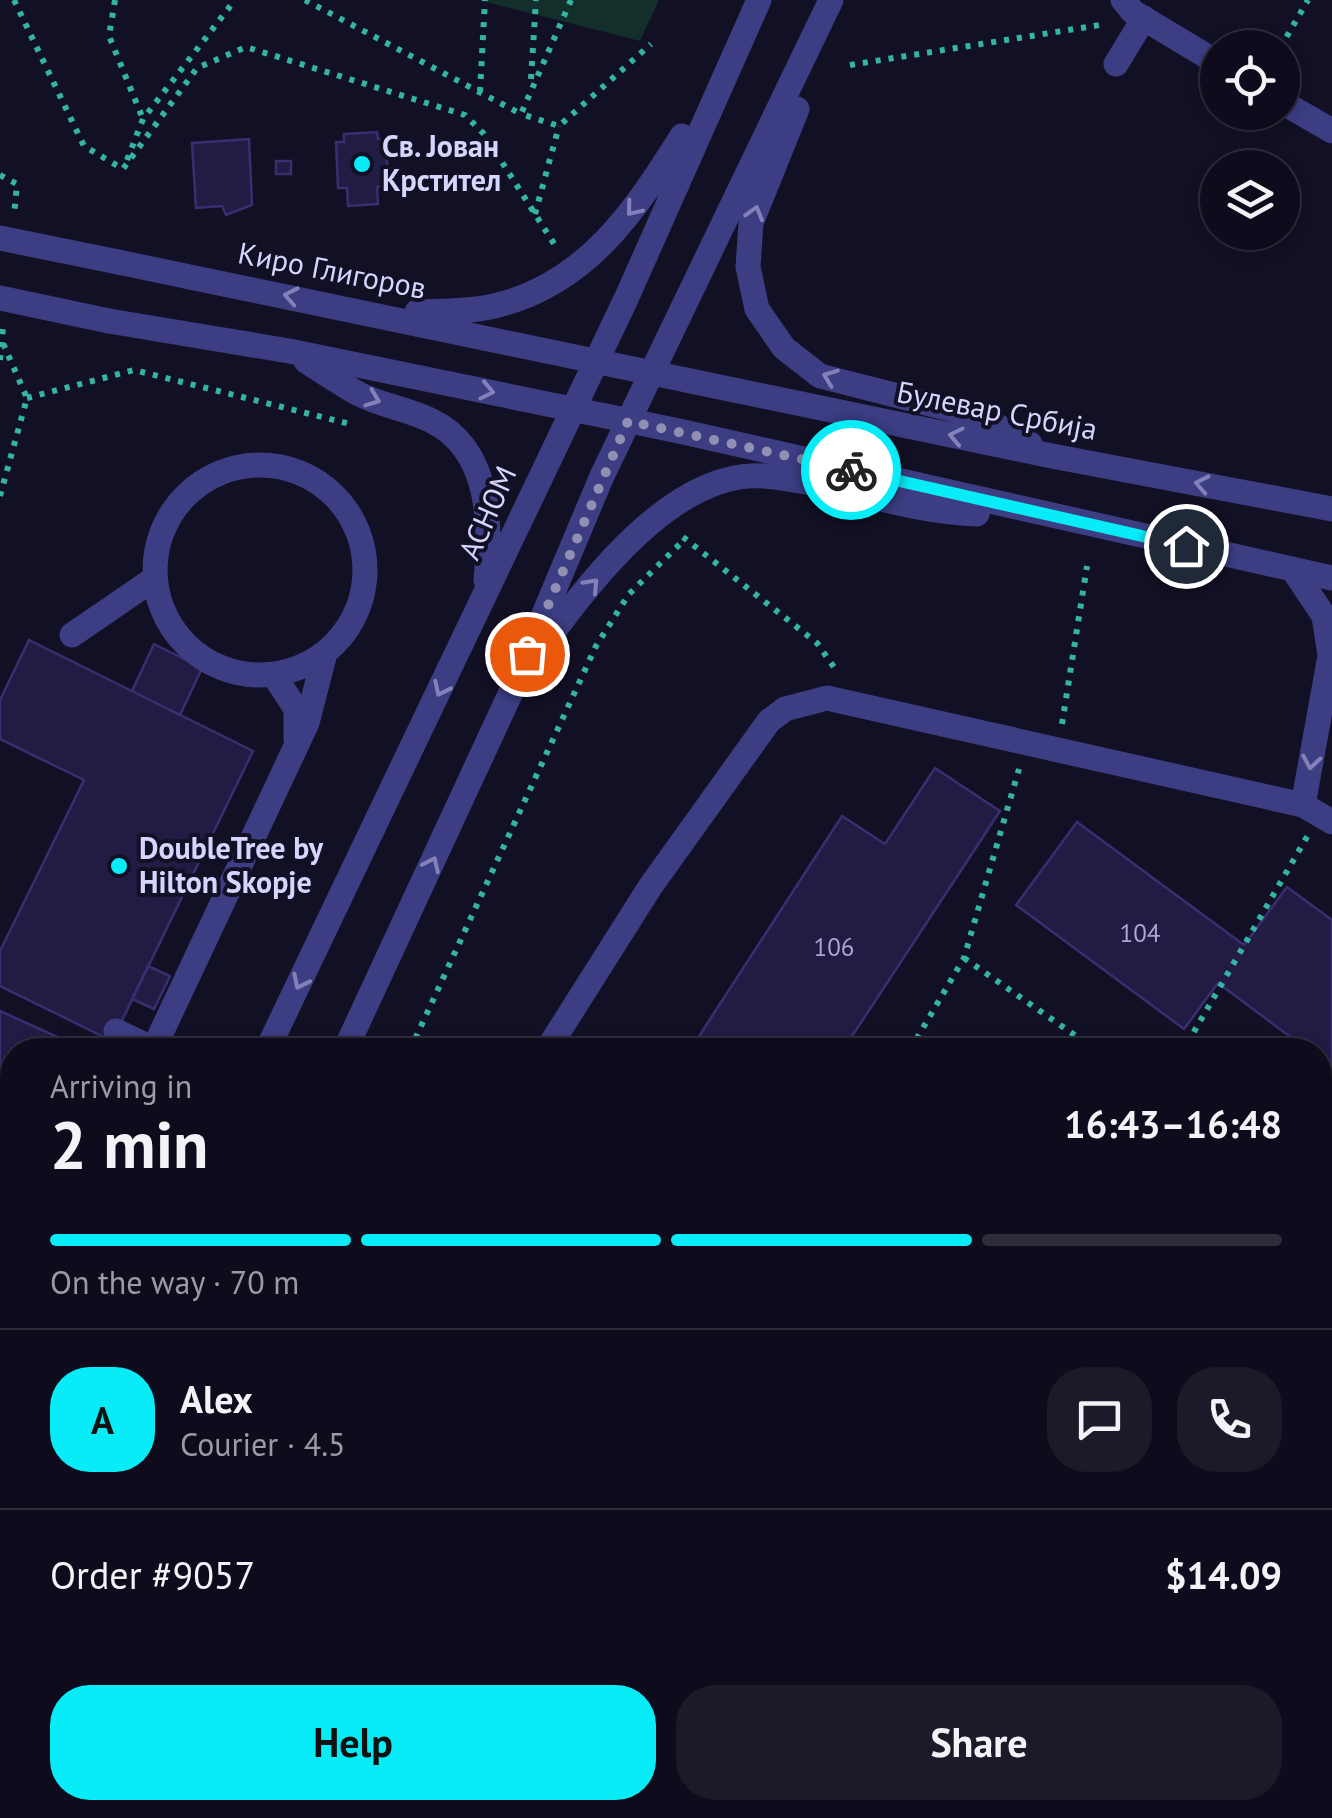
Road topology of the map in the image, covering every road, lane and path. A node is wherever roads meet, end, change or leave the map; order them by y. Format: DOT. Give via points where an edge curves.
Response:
graph roads {
  1 [pos="14,0"];
  2 [pos="116,0"];
  3 [pos="234,0"];
  4 [pos="305,0"];
  5 [pos="485,0"];
  6 [pos="536,0"];
  7 [pos="571,0"];
  8 [pos="759,0"];
  9 [pos="835,0"];
  10 [pos="1123,0"];
  11 [pos="1308,0"];
  12 [pos="1144,18"];
  13 [pos="1290,30"];
  14 [pos="651,44"];
  15 [pos="1200,52"];
  16 [pos="850,64"];
  17 [pos="1116,64"];
  18 [pos="725,69"];
  19 [pos="530,87"];
  20 [pos="480,92"];
  21 [pos="1300,112"];
  22 [pos="521,114"];
  23 [pos="143,119"];
  24 [pos="559,126"];
  25 [pos="1332,130"];
  26 [pos="124,168"];
  27 [pos="534,215"];
  28 [pos="0,238"];
  29 [pos="559,251"];
  30 [pos="0,298"];
  31 [pos="387,314"];
  32 [pos="2,341"];
  33 [pos="289,351"];
  34 [pos="596,361"];
  35 [pos="650,373"];
  36 [pos="27,398"];
  37 [pos="572,410"];
  38 [pos="628,421"];
  39 [pos="357,426"];
  40 [pos="1052,456"];
  41 [pos="0,496"];
  42 [pos="1332,509"];
  43 [pos="1042,514"];
  44 [pos="1087,566"];
  45 [pos="1294,570"];
  46 [pos="154,578"];
  47 [pos="1332,578"];
  48 [pos="484,601"];
  49 [pos="72,635"];
  50 [pos="324,653"];
  51 [pos="273,674"];
  52 [pos="512,690"];
  53 [pos="846,702"];
  54 [pos="1026,743"];
  55 [pos="296,744"];
  56 [pos="1058,750"];
  57 [pos="1318,814"];
  58 [pos="964,958"];
  59 [pos="116,1032"];
  60 [pos="129,1038"];
  61 [pos="159,1038"];
  62 [pos="273,1038"];
  63 [pos="352,1038"];
  64 [pos="416,1038"];
  65 [pos="555,1038"];
  66 [pos="917,1038"];
  67 [pos="1077,1038"];
  68 [pos="1190,1038"];
  1 -- 26 [label="path" via="84,146"];
  2 -- 23 [label="path" via="109,36"];
  3 -- 23 [label="path"];
  4 -- 20 [label="path"];
  5 -- 20 [label="path"];
  6 -- 19 [label="path"];
  7 -- 19 [label="path"];
  8 -- 18 [label="street, АСНОМ"];
  9 -- 35 [label="street"];
  40 -- 9 [label="street, one-way" via="981,416 820,376 784,348 757,309 748,267 750,223"];
  10 -- 12 [label="street"];
  11 -- 13 [label="path"];
  12 -- 15 [label="street"];
  12 -- 16 [label="path"];
  12 -- 17 [label="street"];
  14 -- 24 [label="path"];
  18 -- 31 [label="street, one-way" via="646,193 594,258 533,294 491,308"];
  18 -- 34 [label="street, АСНОМ"];
  19 -- 22 [label="path"];
  20 -- 22 [label="path"];
  21 -- 25 [label="street"];
  22 -- 24 [label="path"];
  23 -- 26 [label="path"];
  24 -- 27 [label="path"];
  26 -- 27 [label="path" via="197,68 246,47 465,115"];
  27 -- 29 [label="path"];
  31 -- 28 [label="street, Киро Глигоров, one-way, bridge"];
  30 -- 33 [label="street, bridge"];
  31 -- 34 [label="street, Киро Глигоров"];
  32 -- 36 [label="path"];
  33 -- 37 [label="street, one-way"];
  33 -- 48 [label="street, one-way" via="362,396 435,422 464,449 486,492 491,526"];
  34 -- 35 [label="street, Киро Глигоров"];
  34 -- 37 [label="street, АСНОМ"];
  35 -- 38 [label="street"];
  40 -- 35 [label="street, Булевар Србија, one-way"];
  36 -- 39 [label="path" via="134,370"];
  36 -- 41 [label="path"];
  37 -- 38 [label="street"];
  37 -- 48 [label="street, АСНОМ"];
  38 -- 43 [label="street"];
  38 -- 52 [label="street"];
  42 -- 40 [label="street, Булевар Србија, one-way"];
  43 -- 45 [label="street"];
  52 -- 43 [label="street, one-way" via="570,608 626,548 665,509 707,486 760,476 970,514"];
  44 -- 56 [label="path"];
  45 -- 47 [label="street"];
  45 -- 57 [label="street, one-way" via="1324,616 1330,656"];
  46 -- 49 [label="street"];
  46 -- 50 [label="street" via="168,518 212,475 241,465 302,472 349,513 365,572 360,603"];
  46 -- 51 [label="street" via="163,612 182,641 209,662 241,674"];
  48 -- 62 [label="street, АСНОМ, one-way"];
  50 -- 51 [label="street"];
  50 -- 55 [label="street"];
  51 -- 55 [label="street" via="296,709"];
  63 -- 52 [label="street, one-way"];
  53 -- 54 [label="street"];
  53 -- 64 [label="path" via="844,684 817,644 686,539 668,552 629,594 596,646"];
  53 -- 65 [label="street" via="807,700 769,721 650,888"];
  54 -- 56 [label="street"];
  54 -- 58 [label="path"];
  55 -- 61 [label="street"];
  56 -- 57 [label="street"];
  57 -- 68 [label="path"];
  58 -- 66 [label="path"];
  58 -- 67 [label="path"];
  59 -- 60 [label="street"];
}
